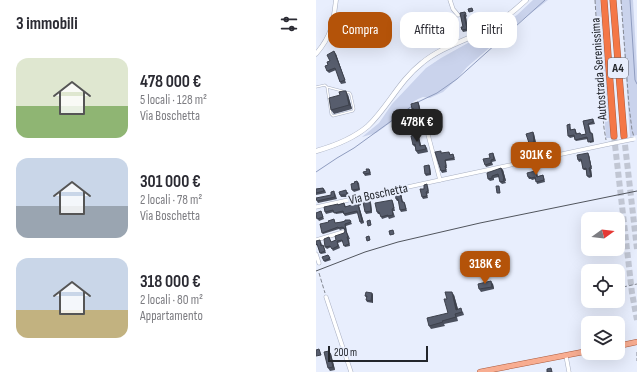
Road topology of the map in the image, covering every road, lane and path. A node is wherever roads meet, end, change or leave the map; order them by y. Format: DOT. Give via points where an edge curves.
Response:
graph roads {
  1 [pos="336,0"];
  2 [pos="450,0"];
  3 [pos="526,0"];
  4 [pos="595,0"];
  5 [pos="604,0"];
  6 [pos="613,0"];
  7 [pos="621,0"];
  8 [pos="456,12"];
  9 [pos="316,54"];
  10 [pos="316,87"];
  11 [pos="327,87"];
  12 [pos="426,127"];
  13 [pos="614,136"];
  14 [pos="624,136"];
  15 [pos="635,139"];
  16 [pos="608,145"];
  17 [pos="316,151"];
  18 [pos="440,180"];
  19 [pos="316,207"];
  20 [pos="343,232"];
  21 [pos="316,240"];
  22 [pos="316,254"];
  23 [pos="318,263"];
  24 [pos="319,273"];
  25 [pos="637,284"];
  26 [pos="625,286"];
  27 [pos="326,297"];
  28 [pos="637,342"];
  29 [pos="625,345"];
  30 [pos="637,352"];
  31 [pos="581,353"];
  32 [pos="566,356"];
  33 [pos="637,360"];
  34 [pos="351,372"];
  35 [pos="480,372"];
  36 [pos="569,372"];
  1 -- 9 [label="street" via="330,34"];
  2 -- 8 [label="street"];
  3 -- 17 [label="main road" via="505,19 429,58 410,73 376,117 357,134"];
  4 -- 16 [label="path" via="603,120"];
  5 -- 13 [label="highway, Autostrada Serenissima / A4"];
  6 -- 14 [label="highway, Autostrada Serenissima / A4"];
  7 -- 15 [label="path" via="629,106"];
  10 -- 11 [label="lane"];
  11 -- 11 [label="lane" via="333,116 354,111 350,93"];
  12 -- 18 [label="street"];
  15 -- 16 [label="street, Via Boschetta, bridge"];
  16 -- 18 [label="street, Via Boschetta"];
  18 -- 19 [label="street, Via Boschetta"];
  20 -- 21 [label="street"];
  22 -- 23 [label="street"];
  24 -- 27 [label="path"];
  25 -- 26 [label="path"];
  27 -- 34 [label="street"];
  28 -- 29 [label="main road"];
  30 -- 33 [label="path"];
  31 -- 32 [label="main road"];
  32 -- 35 [label="main road"];
  32 -- 36 [label="street"];
}
